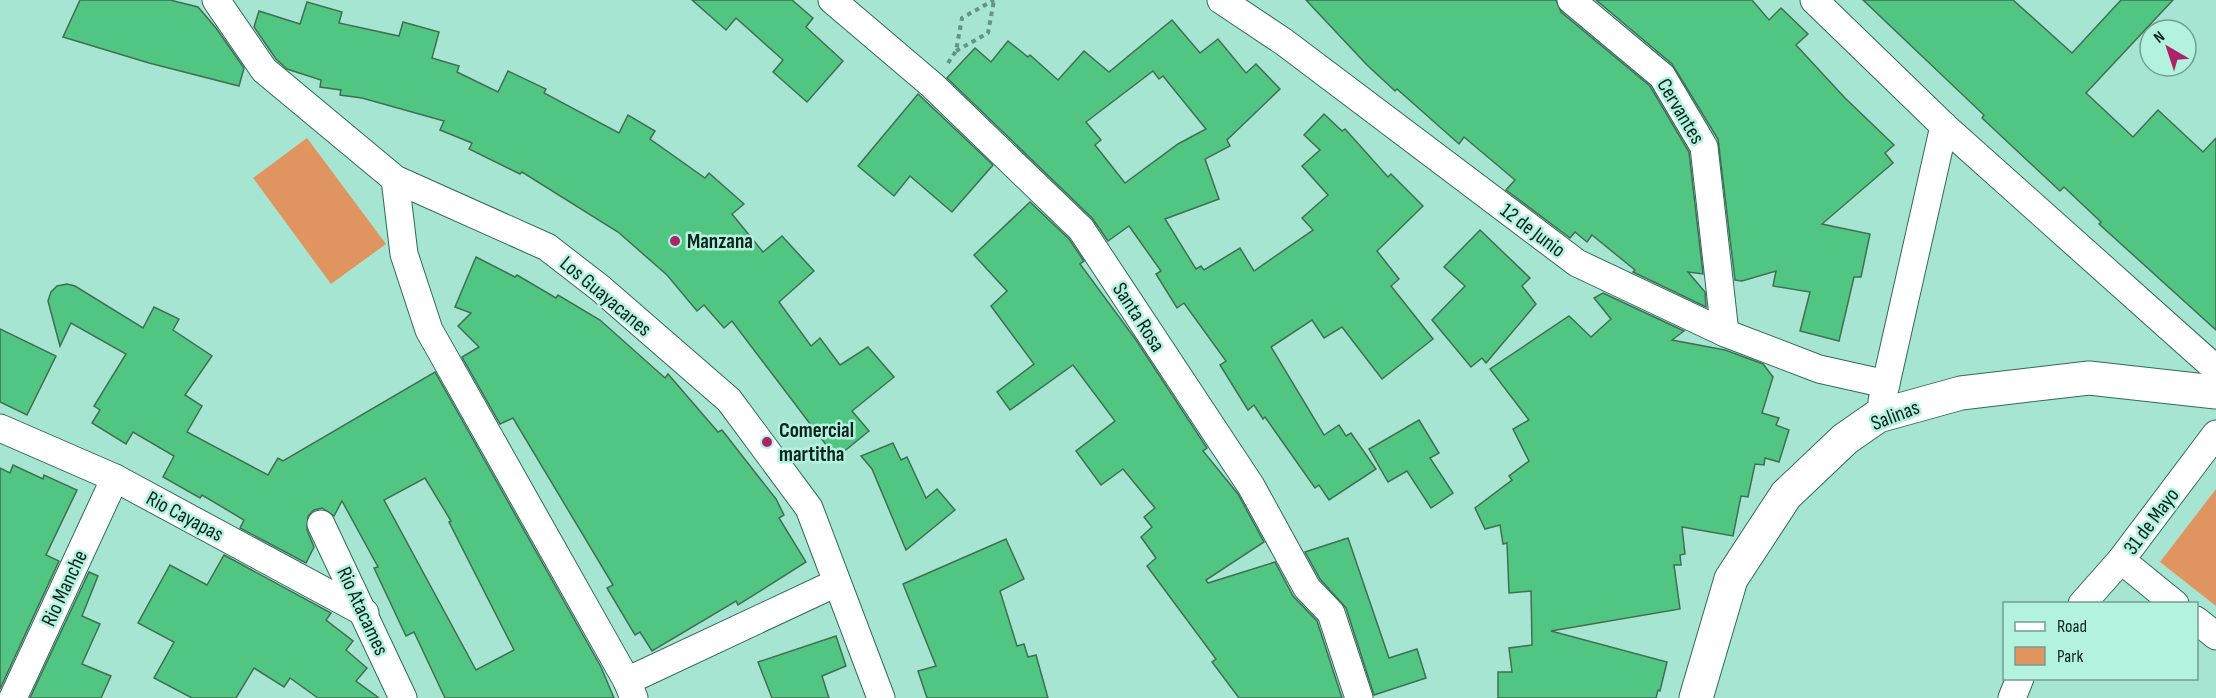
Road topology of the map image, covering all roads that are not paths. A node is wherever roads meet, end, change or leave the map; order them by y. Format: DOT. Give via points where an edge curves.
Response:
graph roads {
  1 [pos="216,0"];
  2 [pos="832,0"];
  3 [pos="1221,0"];
  4 [pos="1571,0"];
  5 [pos="1814,0"];
  6 [pos="1944,126"];
  7 [pos="395,180"];
  8 [pos="1725,333"];
  9 [pos="2216,369"];
  10 [pos="1886,384"];
  11 [pos="2216,392"];
  12 [pos="1878,417"];
  13 [pos="0,428"];
  14 [pos="2216,434"];
  15 [pos="115,478"];
  16 [pos="321,524"];
  17 [pos="2121,560"];
  18 [pos="836,583"];
  19 [pos="2083,602"];
  20 [pos="2174,602"];
  21 [pos="365,614"];
  22 [pos="2198,622"];
  23 [pos="2216,636"];
  24 [pos="2019,680"];
  25 [pos="631,690"];
  26 [pos="13,698"];
  27 [pos="403,698"];
  28 [pos="881,698"];
  29 [pos="1359,698"];
  30 [pos="1696,698"];
  31 [pos="2012,698"];
  1 -- 7 [label="street, Los Guayacanes" via="264,70"];
  2 -- 29 [label="street, Santa Rosa" via="932,85 1081,229 1251,486 1307,588 1331,613"];
  3 -- 8 [label="street, 12 de Junio" via="1284,42 1577,263"];
  4 -- 8 [label="street, Cervantes" via="1662,76 1704,147"];
  5 -- 6 [label="street"];
  6 -- 9 [label="street"];
  6 -- 10 [label="street"];
  7 -- 18 [label="street, Los Guayacanes" via="547,247 729,400 808,508"];
  7 -- 25 [label="street" via="404,254 429,330"];
  8 -- 10 [label="street, 12 de Junio" via="1819,369"];
  10 -- 12 [label="street"];
  11 -- 12 [label="street, Salinas" via="2089,378 1961,393"];
  12 -- 30 [label="street, Salinas" via="1845,439 1786,495 1731,579"];
  13 -- 15 [label="street, Rio Cayapas"];
  14 -- 17 [label="street, 31 de Mayo"];
  15 -- 21 [label="street, Rio Cayapas"];
  15 -- 26 [label="street, Rio Manche"];
  16 -- 21 [label="street, Rio Atacames"];
  17 -- 19 [label="street, 31 de Mayo"];
  17 -- 20 [label="street"];
  18 -- 25 [label="street"];
  18 -- 28 [label="street, Los Guayacanes"];
  21 -- 27 [label="street, Rio Atacames"];
  22 -- 23 [label="street"];
  24 -- 31 [label="street"];
}
